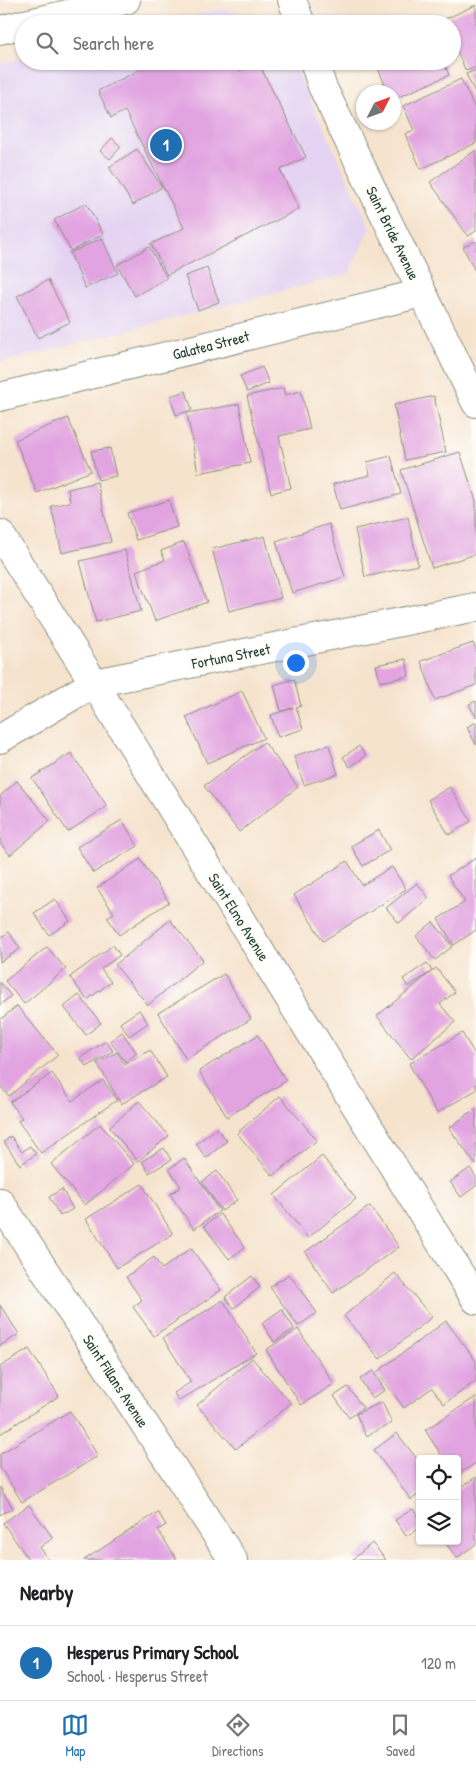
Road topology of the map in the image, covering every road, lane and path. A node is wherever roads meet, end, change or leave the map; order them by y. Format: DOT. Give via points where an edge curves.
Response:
graph roads {
  1 [pos="126,0"];
  2 [pos="292,0"];
  3 [pos="62,15"];
  4 [pos="298,15"];
  5 [pos="15,26"];
  6 [pos="0,30"];
  7 [pos="317,70"];
  8 [pos="422,293"];
  9 [pos="0,397"];
  10 [pos="476,402"];
  11 [pos="0,534"];
  12 [pos="476,607"];
  13 [pos="94,684"];
  14 [pos="0,739"];
  15 [pos="0,1202"];
  16 [pos="476,1300"];
  17 [pos="233,1560"];
  1 -- 3 [label="street"];
  2 -- 4 [label="street"];
  5 -- 6 [label="street"];
  7 -- 8 [label="street, Saint Bride Avenue"];
  8 -- 9 [label="street, Galatea Street"];
  8 -- 10 [label="street, Saint Bride Avenue"];
  11 -- 13 [label="street, Saint Elmo Avenue"];
  12 -- 13 [label="street, Fortuna Street"];
  13 -- 14 [label="street, Fortuna Street"];
  13 -- 16 [label="street, Saint Elmo Avenue"];
  15 -- 17 [label="street, Saint Fillans Avenue"];
}
